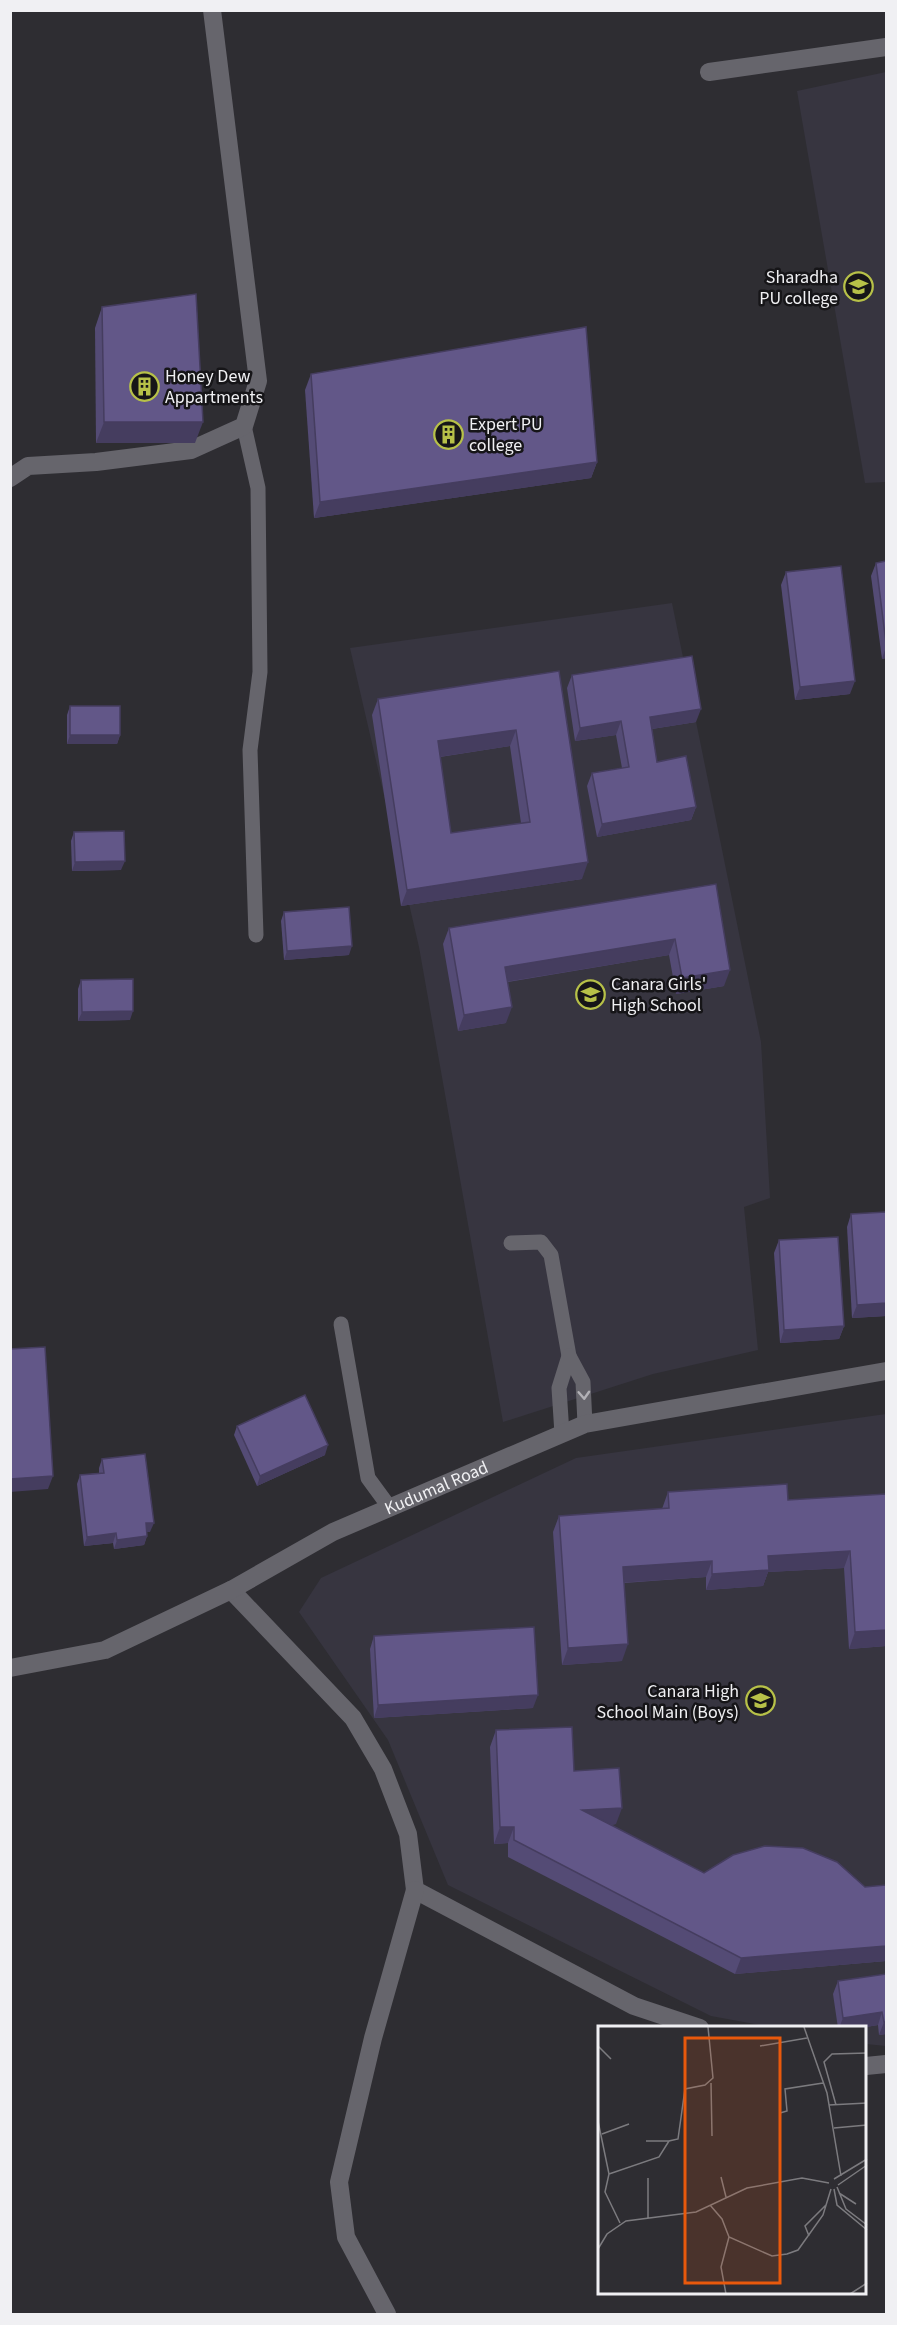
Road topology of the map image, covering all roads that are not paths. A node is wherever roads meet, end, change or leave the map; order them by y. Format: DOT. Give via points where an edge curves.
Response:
graph roads {
  1 [pos="212,10"];
  2 [pos="886,47"];
  3 [pos="709,72"];
  4 [pos="244,426"];
  5 [pos="10,478"];
  6 [pos="256,935"];
  7 [pos="511,1243"];
  8 [pos="341,1324"];
  9 [pos="568,1356"];
  10 [pos="886,1371"];
  11 [pos="585,1424"];
  12 [pos="562,1434"];
  13 [pos="390,1508"];
  14 [pos="231,1590"];
  15 [pos="10,1668"];
  16 [pos="415,1890"];
  17 [pos="694,2026"];
  18 [pos="886,2064"];
  19 [pos="867,2066"];
  20 [pos="387,2314"];
  1 -- 4 [label="street" via="258,381"];
  2 -- 3 [label="street"];
  4 -- 5 [label="street" via="191,450 28,466"];
  4 -- 6 [label="lane" via="258,488 260,672 250,750"];
  7 -- 9 [label="lane" via="541,1242 551,1255"];
  8 -- 13 [label="lane" via="368,1478"];
  9 -- 11 [label="lane, one-way" via="583,1382"];
  9 -- 12 [label="lane" via="559,1389"];
  10 -- 11 [label="street, Kudumal Road"];
  11 -- 12 [label="street, Kudumal Road"];
  12 -- 13 [label="street, Kudumal Road"];
  13 -- 14 [label="street, Kudumal Road" via="333,1532"];
  14 -- 15 [label="street, Kudumal Road" via="105,1650"];
  14 -- 16 [label="street" via="353,1718 384,1768 408,1834"];
  16 -- 17 [label="street" via="634,2006"];
  16 -- 20 [label="street" via="373,2038 339,2182 346,2237"];
  18 -- 19 [label="street"];
}
